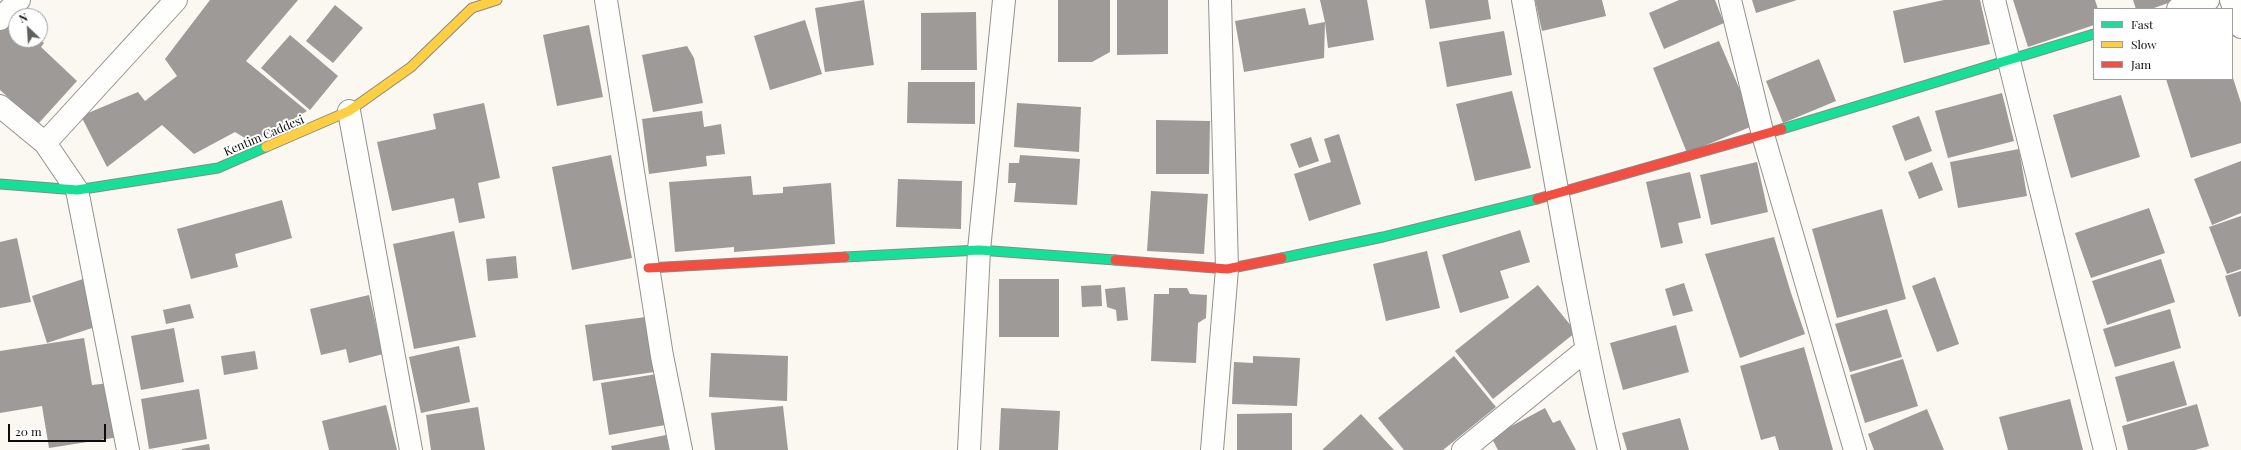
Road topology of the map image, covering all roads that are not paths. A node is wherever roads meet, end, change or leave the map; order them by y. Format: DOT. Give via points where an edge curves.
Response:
graph roads {
  1 [pos="19,0"];
  2 [pos="176,0"];
  3 [pos="497,0"];
  4 [pos="606,0"];
  5 [pos="1004,0"];
  6 [pos="1220,0"];
  7 [pos="1523,0"];
  8 [pos="1730,0"];
  9 [pos="1994,0"];
  10 [pos="2208,0"];
  11 [pos="2231,0"];
  12 [pos="2181,8"];
  13 [pos="0,20"];
  14 [pos="2241,27"];
  15 [pos="2093,34"];
  16 [pos="2010,59"];
  17 [pos="0,106"];
  18 [pos="349,111"];
  19 [pos="1763,135"];
  20 [pos="44,143"];
  21 [pos="0,184"];
  22 [pos="77,190"];
  23 [pos="1559,193"];
  24 [pos="979,250"];
  25 [pos="648,268"];
  26 [pos="1227,269"];
  27 [pos="1586,350"];
  28 [pos="128,450"];
  29 [pos="411,450"];
  30 [pos="681,450"];
  31 [pos="969,450"];
  32 [pos="1212,450"];
  33 [pos="1463,450"];
  34 [pos="1609,450"];
  35 [pos="1855,450"];
  36 [pos="2105,450"];
  1 -- 13 [label="street"];
  2 -- 20 [label="street"];
  3 -- 18 [label="street, Kentim Caddesi" via="472,8 411,67"];
  4 -- 25 [label="street"];
  5 -- 24 [label="street"];
  6 -- 26 [label="street"];
  7 -- 23 [label="street"];
  8 -- 19 [label="street"];
  9 -- 16 [label="street"];
  10 -- 12 [label="street"];
  11 -- 14 [label="street"];
  15 -- 16 [label="street"];
  16 -- 19 [label="street"];
  16 -- 36 [label="street"];
  17 -- 20 [label="street"];
  18 -- 22 [label="street, Kentim Caddesi" via="218,168"];
  18 -- 29 [label="street"];
  19 -- 23 [label="street"];
  19 -- 35 [label="street"];
  20 -- 22 [label="street"];
  21 -- 22 [label="street, Kentim Caddesi"];
  22 -- 28 [label="street"];
  23 -- 26 [label="street" via="1383,237"];
  23 -- 27 [label="street"];
  24 -- 25 [label="street"];
  24 -- 26 [label="street"];
  24 -- 31 [label="street"];
  25 -- 30 [label="street"];
  26 -- 32 [label="street"];
  27 -- 33 [label="street"];
  27 -- 34 [label="street"];
}
